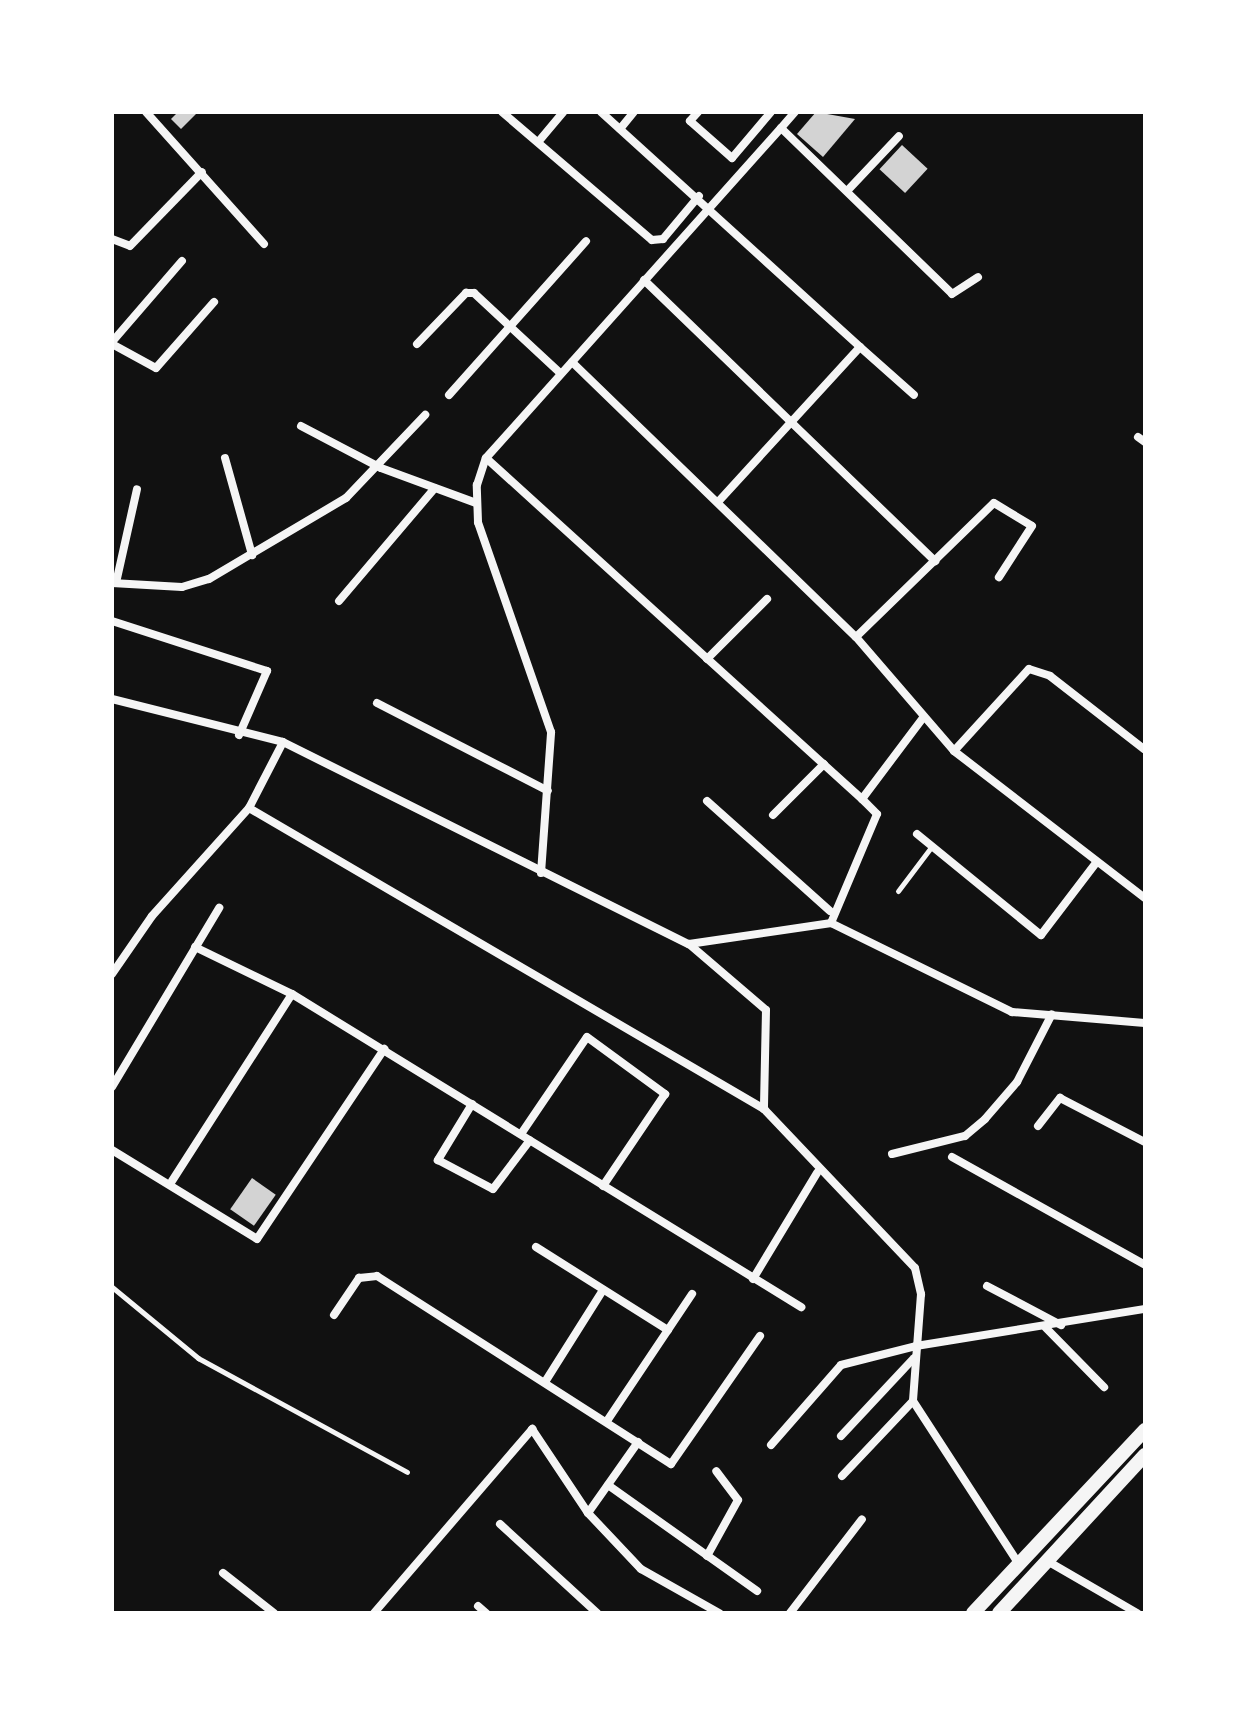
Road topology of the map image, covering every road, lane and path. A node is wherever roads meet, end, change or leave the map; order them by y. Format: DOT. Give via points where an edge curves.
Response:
graph roads {
  1 [pos="146,112"];
  2 [pos="502,112"];
  3 [pos="563,112"];
  4 [pos="601,112"];
  5 [pos="634,112"];
  6 [pos="698,112"];
  7 [pos="771,112"];
  8 [pos="795,112"];
  9 [pos="781,128"];
  10 [pos="620,129"];
  11 [pos="899,136"];
  12 [pos="539,141"];
  13 [pos="202,172"];
  14 [pos="848,190"];
  15 [pos="699,196"];
  16 [pos="710,205"];
  17 [pos="112,239"];
  18 [pos="586,241"];
  19 [pos="264,244"];
  20 [pos="182,261"];
  21 [pos="978,277"];
  22 [pos="644,280"];
  23 [pos="214,302"];
  24 [pos="510,327"];
  25 [pos="112,343"];
  26 [pos="417,344"];
  27 [pos="860,347"];
  28 [pos="572,362"];
  29 [pos="560,373"];
  30 [pos="449,395"];
  31 [pos="914,395"];
  32 [pos="425,415"];
  33 [pos="793,421"];
  34 [pos="301,426"];
  35 [pos="225,458"];
  36 [pos="486,458"];
  37 [pos="381,468"];
  38 [pos="435,488"];
  39 [pos="137,489"];
  40 [pos="718,502"];
  41 [pos="476,503"];
  42 [pos="252,555"];
  43 [pos="935,561"];
  44 [pos="999,577"];
  45 [pos="114,583"];
  46 [pos="767,599"];
  47 [pos="339,601"];
  48 [pos="112,621"];
  49 [pos="856,637"];
  50 [pos="707,659"];
  51 [pos="112,699"];
  52 [pos="377,703"];
  53 [pos="922,719"];
  54 [pos="239,735"];
  55 [pos="283,742"];
  56 [pos="1145,750"];
  57 [pos="954,751"];
  58 [pos="824,764"];
  59 [pos="548,791"];
  60 [pos="862,799"];
  61 [pos="707,801"];
  62 [pos="249,808"];
  63 [pos="773,815"];
  64 [pos="917,834"];
  65 [pos="932,846"];
  66 [pos="1095,864"];
  67 [pos="541,873"];
  68 [pos="898,891"];
  69 [pos="1145,898"];
  70 [pos="219,908"];
  71 [pos="830,911"];
  72 [pos="831,923"];
  73 [pos="689,944"];
  74 [pos="195,947"];
  75 [pos="112,974"];
  76 [pos="292,994"];
  77 [pos="1052,1014"];
  78 [pos="1145,1023"];
  79 [pos="384,1049"];
  80 [pos="112,1087"];
  81 [pos="472,1104"];
  82 [pos="764,1109"];
  83 [pos="1038,1126"];
  84 [pos="525,1137"];
  85 [pos="1145,1142"];
  86 [pos="112,1150"];
  87 [pos="892,1154"];
  88 [pos="952,1157"];
  89 [pos="817,1173"];
  90 [pos="172,1181"];
  91 [pos="603,1186"];
  92 [pos="536,1247"];
  93 [pos="1145,1265"];
  94 [pos="753,1279"];
  95 [pos="987,1286"];
  96 [pos="112,1287"];
  97 [pos="603,1290"];
  98 [pos="692,1294"];
  99 [pos="801,1307"];
  100 [pos="1145,1309"];
  101 [pos="334,1315"];
  102 [pos="1062,1325"];
  103 [pos="1046,1328"];
  104 [pos="668,1330"];
  105 [pos="760,1336"];
  106 [pos="916,1346"];
  107 [pos="914,1358"];
  108 [pos="545,1382"];
  109 [pos="1104,1387"];
  110 [pos="913,1401"];
  111 [pos="607,1421"];
  112 [pos="1145,1430"];
  113 [pos="841,1436"];
  114 [pos="638,1442"];
  115 [pos="771,1445"];
  116 [pos="1145,1455"];
  117 [pos="716,1471"];
  118 [pos="407,1472"];
  119 [pos="842,1476"];
  120 [pos="608,1485"];
  121 [pos="588,1513"];
  122 [pos="862,1519"];
  123 [pos="500,1524"];
  124 [pos="707,1556"];
  125 [pos="1049,1562"];
  126 [pos="1021,1567"];
  127 [pos="223,1573"];
  128 [pos="757,1591"];
  129 [pos="703,1609"];
  130 [pos="274,1613"];
  131 [pos="374,1613"];
  132 [pos="597,1613"];
  133 [pos="719,1613"];
  134 [pos="790,1613"];
  135 [pos="973,1613"];
  136 [pos="999,1613"];
  137 [pos="1137,1613"];
  1 -- 13 [label="street"];
  2 -- 12 [label="street"];
  3 -- 12 [label="street"];
  4 -- 10 [label="street"];
  5 -- 10 [label="street"];
  6 -- 7 [label="street" via="690,121 732,158"];
  8 -- 9 [label="street"];
  9 -- 14 [label="street"];
  9 -- 16 [label="street"];
  10 -- 15 [label="street"];
  11 -- 14 [label="street"];
  12 -- 15 [label="street" via="658,242"];
  13 -- 17 [label="street" via="130,246"];
  13 -- 19 [label="street"];
  14 -- 21 [label="street" via="952,294"];
  15 -- 16 [label="street"];
  16 -- 22 [label="street"];
  16 -- 27 [label="street"];
  18 -- 24 [label="street"];
  20 -- 25 [label="street"];
  22 -- 28 [label="street"];
  22 -- 33 [label="street"];
  23 -- 25 [label="street" via="156,368"];
  24 -- 26 [label="street" via="466,293"];
  24 -- 29 [label="street"];
  24 -- 30 [label="street"];
  27 -- 31 [label="street"];
  27 -- 33 [label="street"];
  28 -- 29 [label="street"];
  28 -- 40 [label="street"];
  29 -- 36 [label="street"];
  32 -- 37 [label="street"];
  33 -- 40 [label="street"];
  33 -- 43 [label="street"];
  34 -- 37 [label="street"];
  35 -- 42 [label="street"];
  36 -- 41 [label="street"];
  36 -- 50 [label="street"];
  37 -- 38 [label="street"];
  37 -- 42 [label="street" via="323,514"];
  38 -- 41 [label="street"];
  38 -- 47 [label="street"];
  39 -- 45 [label="street"];
  40 -- 49 [label="street"];
  41 -- 59 [label="street" via="546,705"];
  42 -- 45 [label="street" via="182,587"];
  43 -- 44 [label="street" via="988,504 1003,504 1032,526"];
  43 -- 49 [label="street"];
  46 -- 50 [label="street"];
  48 -- 54 [label="street" via="267,671"];
  49 -- 53 [label="street"];
  50 -- 58 [label="street"];
  51 -- 54 [label="street"];
  52 -- 59 [label="street"];
  53 -- 57 [label="street"];
  53 -- 60 [label="street"];
  54 -- 55 [label="street"];
  55 -- 62 [label="street"];
  55 -- 67 [label="street"];
  56 -- 57 [label="street" via="1050,676 1029,669"];
  57 -- 66 [label="street"];
  58 -- 60 [label="street"];
  58 -- 63 [label="street"];
  59 -- 67 [label="street"];
  60 -- 71 [label="street" via="877,814"];
  61 -- 71 [label="street"];
  62 -- 75 [label="street" via="152,916"];
  62 -- 82 [label="street"];
  64 -- 65 [label="street"];
  65 -- 66 [label="street" via="1041,935"];
  65 -- 68 [label="lane"];
  66 -- 69 [label="street"];
  67 -- 73 [label="street"];
  70 -- 74 [label="street"];
  71 -- 72 [label="street"];
  72 -- 73 [label="street"];
  72 -- 77 [label="street" via="1012,1012"];
  73 -- 82 [label="street" via="766,1010"];
  74 -- 76 [label="street"];
  74 -- 80 [label="street"];
  76 -- 79 [label="street"];
  76 -- 90 [label="street"];
  77 -- 78 [label="street"];
  77 -- 87 [label="street" via="1017,1082 965,1136"];
  79 -- 81 [label="street"];
  79 -- 90 [label="street" via="257,1239"];
  81 -- 84 [label="street"];
  81 -- 84 [label="street" via="438,1160 493,1189"];
  82 -- 89 [label="street"];
  83 -- 85 [label="street" via="1060,1098"];
  84 -- 91 [label="street"];
  84 -- 91 [label="street" via="587,1037 665,1094"];
  86 -- 90 [label="street"];
  88 -- 93 [label="street"];
  89 -- 94 [label="street"];
  89 -- 106 [label="street" via="915,1268 921,1294"];
  91 -- 94 [label="street"];
  92 -- 97 [label="street"];
  94 -- 99 [label="street"];
  95 -- 102 [label="street"];
  96 -- 118 [label="lane" via="198,1358"];
  97 -- 104 [label="street"];
  97 -- 108 [label="street"];
  98 -- 104 [label="street"];
  100 -- 102 [label="street"];
  101 -- 108 [label="street" via="359,1278 377,1276"];
  102 -- 103 [label="street"];
  103 -- 106 [label="street"];
  103 -- 109 [label="street"];
  104 -- 111 [label="street"];
  105 -- 114 [label="street" via="671,1464"];
  106 -- 107 [label="street"];
  106 -- 115 [label="street" via="841,1365"];
  107 -- 110 [label="street"];
  107 -- 113 [label="street"];
  108 -- 111 [label="street"];
  110 -- 119 [label="street"];
  110 -- 126 [label="street"];
  111 -- 114 [label="street"];
  112 -- 126 [label="main road" via="1097,1475"];
  114 -- 120 [label="street"];
  116 -- 125 [label="main road"];
  117 -- 124 [label="street" via="738,1500"];
  120 -- 121 [label="street"];
  120 -- 124 [label="street"];
  121 -- 129 [label="street" via="641,1569"];
  121 -- 131 [label="street" via="532,1429"];
  122 -- 134 [label="street"];
  123 -- 132 [label="street"];
  124 -- 128 [label="street"];
  125 -- 136 [label="main road"];
  125 -- 137 [label="street"];
  126 -- 135 [label="main road"];
  127 -- 130 [label="street"];
  129 -- 133 [label="street"];
}
